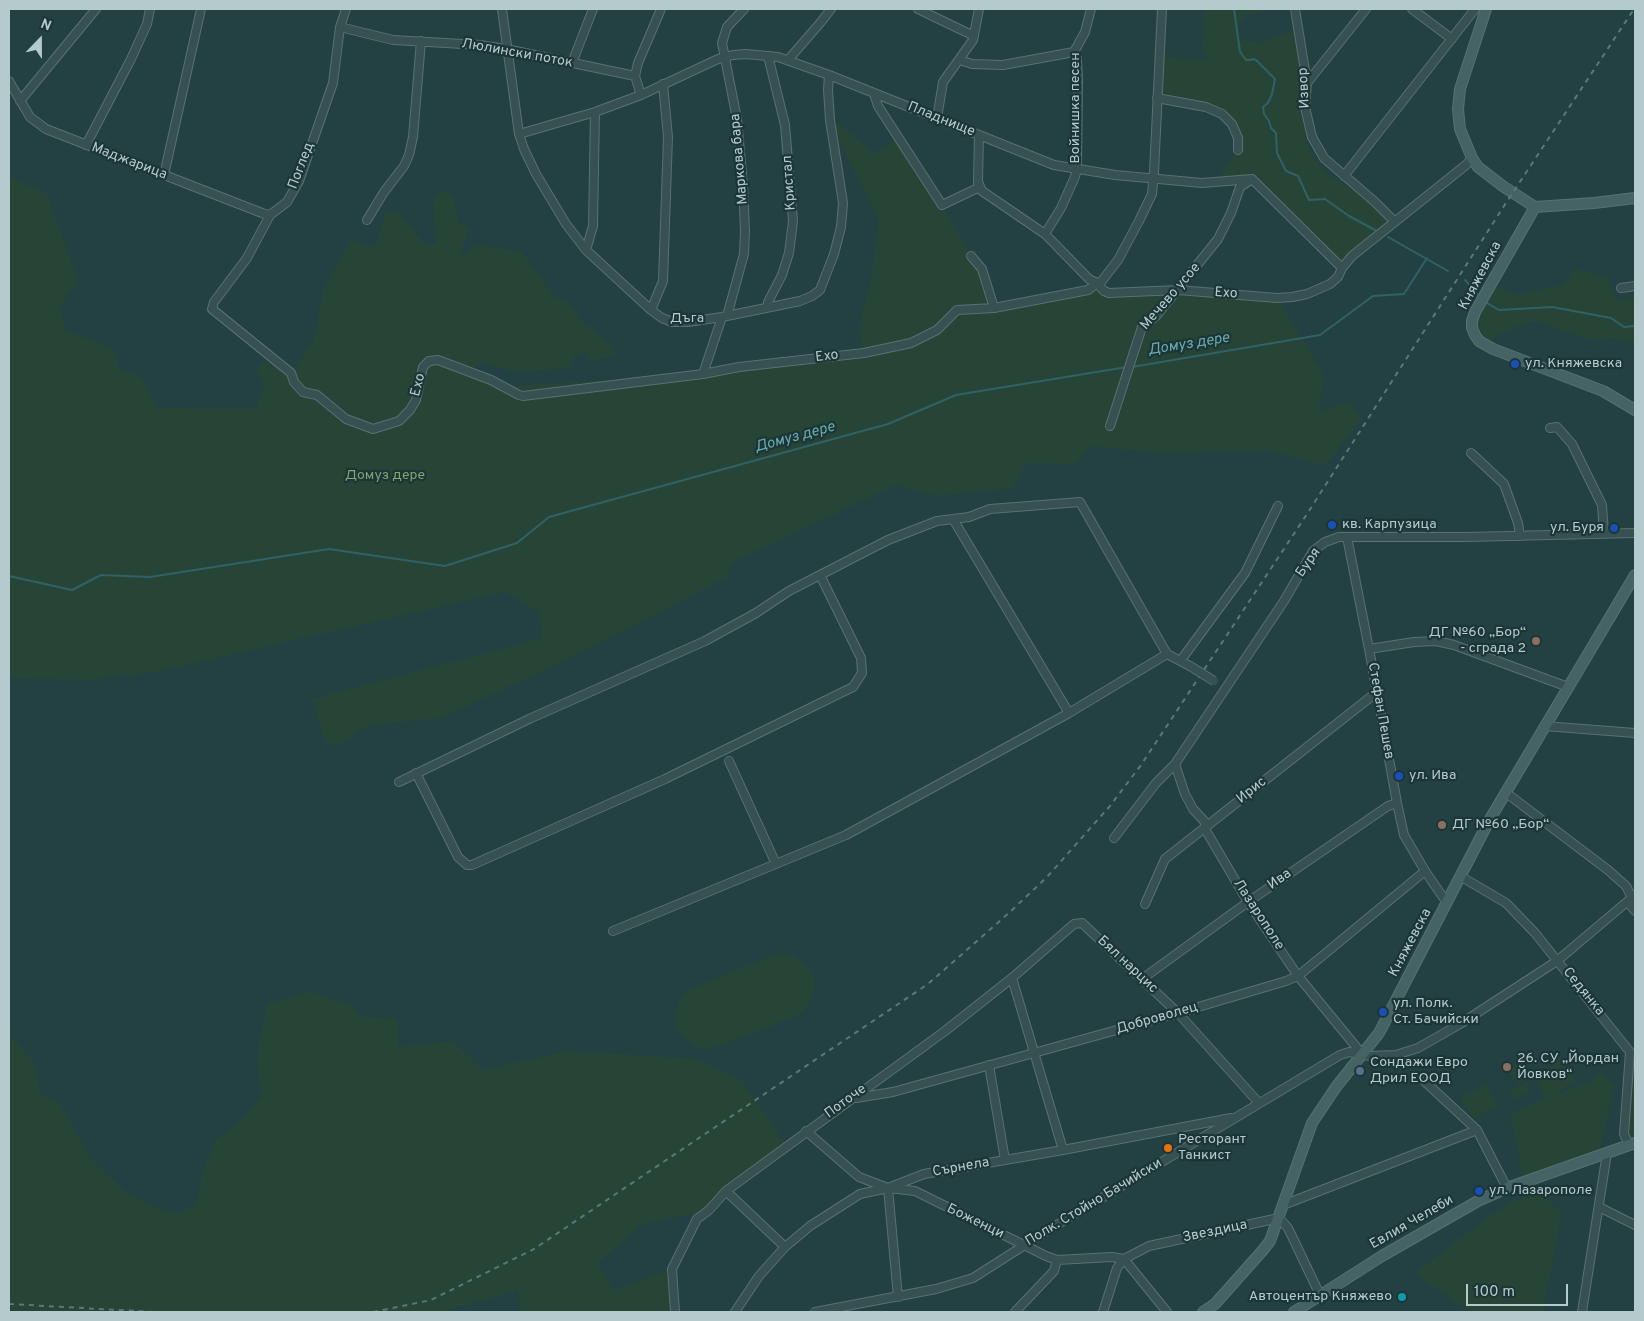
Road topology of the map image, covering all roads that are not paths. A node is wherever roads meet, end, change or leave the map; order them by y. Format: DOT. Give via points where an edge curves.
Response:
graph roads {
  1 [pos="87,9"];
  2 [pos="96,9"];
  3 [pos="150,9"];
  4 [pos="201,9"];
  5 [pos="346,9"];
  6 [pos="502,9"];
  7 [pos="593,9"];
  8 [pos="661,9"];
  9 [pos="744,9"];
  10 [pos="831,9"];
  11 [pos="918,9"];
  12 [pos="979,9"];
  13 [pos="1091,9"];
  14 [pos="1162,9"];
  15 [pos="1296,9"];
  16 [pos="1366,9"];
  17 [pos="1412,9"];
  18 [pos="1475,9"];
  19 [pos="1486,9"];
  20 [pos="87,20"];
  21 [pos="340,27"];
  22 [pos="974,36"];
  23 [pos="1452,39"];
  24 [pos="421,41"];
  25 [pos="506,49"];
  26 [pos="1074,52"];
  27 [pos="768,56"];
  28 [pos="725,57"];
  29 [pos="788,60"];
  30 [pos="960,60"];
  31 [pos="572,62"];
  32 [pos="829,75"];
  33 [pos="635,76"];
  34 [pos="9,80"];
  35 [pos="662,84"];
  36 [pos="1307,84"];
  37 [pos="874,94"];
  38 [pos="641,95"];
  39 [pos="1157,98"];
  40 [pos="20,101"];
  41 [pos="595,112"];
  42 [pos="937,118"];
  43 [pos="519,134"];
  44 [pos="979,135"];
  45 [pos="86,145"];
  46 [pos="1238,150"];
  47 [pos="1472,158"];
  48 [pos="1077,170"];
  49 [pos="164,175"];
  50 [pos="1344,176"];
  51 [pos="1252,179"];
  52 [pos="1153,180"];
  53 [pos="980,187"];
  54 [pos="1635,198"];
  55 [pos="1535,206"];
  56 [pos="270,215"];
  57 [pos="367,220"];
  58 [pos="1395,222"];
  59 [pos="1045,234"];
  60 [pos="586,250"];
  61 [pos="971,256"];
  62 [pos="1342,268"];
  63 [pos="1097,283"];
  64 [pos="1635,286"];
  65 [pos="1621,288"];
  66 [pos="1178,290"];
  67 [pos="214,302"];
  68 [pos="768,308"];
  69 [pos="994,308"];
  70 [pos="651,310"];
  71 [pos="725,317"];
  72 [pos="703,374"];
  73 [pos="1635,410"];
  74 [pos="1110,426"];
  75 [pos="1550,428"];
  76 [pos="1471,453"];
  77 [pos="1278,506"];
  78 [pos="953,519"];
  79 [pos="1604,533"];
  80 [pos="1635,533"];
  81 [pos="1520,536"];
  82 [pos="1347,537"];
  83 [pos="1635,575"];
  84 [pos="820,576"];
  85 [pos="1369,649"];
  86 [pos="1167,654"];
  87 [pos="1181,660"];
  88 [pos="1226,685"];
  89 [pos="1568,687"];
  90 [pos="1377,692"];
  91 [pos="1068,713"];
  92 [pos="1544,726"];
  93 [pos="1635,733"];
  94 [pos="729,761"];
  95 [pos="1175,764"];
  96 [pos="416,773"];
  97 [pos="399,782"];
  98 [pos="1505,792"];
  99 [pos="1397,803"];
  100 [pos="1205,829"];
  101 [pos="1114,838"];
  102 [pos="776,864"];
  103 [pos="1425,871"];
  104 [pos="1460,876"];
  105 [pos="1634,896"];
  106 [pos="1248,902"];
  107 [pos="1447,903"];
  108 [pos="1145,904"];
  109 [pos="1635,912"];
  110 [pos="1074,924"];
  111 [pos="613,931"];
  112 [pos="1557,961"];
  113 [pos="1298,976"];
  114 [pos="1012,978"];
  115 [pos="1142,979"];
  116 [pos="1178,1013"];
  117 [pos="1633,1049"];
  118 [pos="1035,1053"];
  119 [pos="1362,1054"];
  120 [pos="989,1065"];
  121 [pos="1420,1077"];
  122 [pos="854,1098"];
  123 [pos="1258,1102"];
  124 [pos="1236,1117"];
  125 [pos="1477,1130"];
  126 [pos="806,1131"];
  127 [pos="1632,1144"];
  128 [pos="1063,1150"];
  129 [pos="1607,1153"];
  130 [pos="1005,1160"];
  131 [pos="888,1188"];
  132 [pos="1506,1188"];
  133 [pos="726,1191"];
  134 [pos="1283,1205"];
  135 [pos="1599,1207"];
  136 [pos="1279,1218"];
  137 [pos="1635,1224"];
  138 [pos="1023,1245"];
  139 [pos="785,1247"];
  140 [pos="1124,1259"];
  141 [pos="1057,1260"];
  142 [pos="1320,1295"];
  143 [pos="898,1297"];
  144 [pos="675,1312"];
  145 [pos="735,1312"];
  146 [pos="816,1312"];
  147 [pos="1015,1312"];
  148 [pos="1103,1312"];
  149 [pos="1167,1312"];
  150 [pos="1203,1312"];
  151 [pos="1294,1312"];
  152 [pos="1582,1312"];
  1 -- 20 [label="street"];
  2 -- 20 [label="street"];
  3 -- 45 [label="street" via="147,24 131,59"];
  4 -- 49 [label="street"];
  5 -- 21 [label="street, Поглед"];
  6 -- 25 [label="street, Дъга"];
  7 -- 31 [label="street"];
  8 -- 33 [label="street"];
  9 -- 28 [label="street, Маркова бара" via="727,27 722,43"];
  10 -- 29 [label="street"];
  11 -- 22 [label="street"];
  12 -- 22 [label="street"];
  13 -- 26 [label="street, Войнишка песен" via="1085,32"];
  14 -- 39 [label="street"];
  15 -- 36 [label="street, Извор"];
  16 -- 36 [label="street"];
  17 -- 23 [label="street"];
  18 -- 23 [label="street"];
  19 -- 47 [label="street" via="1460,89 1458,109 1460,129"];
  20 -- 40 [label="street"];
  21 -- 24 [label="street, Люлински поток" via="384,39"];
  21 -- 56 [label="street, Поглед" via="332,83 299,181 287,202"];
  22 -- 30 [label="street"];
  23 -- 50 [label="street"];
  24 -- 25 [label="street, Люлински поток"];
  24 -- 57 [label="street" via="409,155"];
  25 -- 31 [label="street, Люлински поток"];
  25 -- 43 [label="street, Дъга"];
  26 -- 30 [label="street" via="1003,66"];
  26 -- 48 [label="street, Войнишка песен" via="1078,82"];
  27 -- 28 [label="street, Пладнище" via="740,54"];
  27 -- 29 [label="street, Пладнище"];
  27 -- 68 [label="street, Кристал" via="785,125 793,220 789,253"];
  28 -- 35 [label="street, Пладнище"];
  28 -- 71 [label="street, Маркова бара" via="737,119 745,238 744,254"];
  29 -- 32 [label="street, Пладнище"];
  30 -- 42 [label="street" via="943,82"];
  31 -- 33 [label="street, Люлински поток"];
  32 -- 37 [label="street, Пладнище"];
  32 -- 68 [label="street, Дъга" via="830,120 843,203 834,254 823,284 816,293 800,302"];
  33 -- 38 [label="street"];
  34 -- 40 [label="street, Маджарица"];
  35 -- 38 [label="street, Пладнище"];
  35 -- 70 [label="street" via="668,137 663,281"];
  36 -- 50 [label="street, Извор" via="1305,107 1312,138 1324,158"];
  37 -- 42 [label="street, Пладнище"];
  37 -- 53 [label="street" via="883,114 942,205"];
  38 -- 41 [label="street, Пладнище"];
  39 -- 46 [label="street" via="1206,107 1222,114 1232,124 1238,138"];
  39 -- 52 [label="street"];
  40 -- 45 [label="street, Маджарица" via="30,117 46,129"];
  41 -- 43 [label="street, Пладнище"];
  41 -- 60 [label="street" via="593,226"];
  42 -- 44 [label="street, Пладнище"];
  43 -- 60 [label="street, Дъга" via="536,174"];
  44 -- 48 [label="street, Пладнище" via="1048,163"];
  44 -- 53 [label="street"];
  45 -- 49 [label="street, Маджарица"];
  47 -- 55 [label="street" via="1478,167 1504,187"];
  47 -- 58 [label="street, Ехо"];
  48 -- 52 [label="street, Пладнище"];
  48 -- 59 [label="street, Войнишка песен" via="1061,208"];
  49 -- 56 [label="street, Маджарица"];
  50 -- 58 [label="street, Извор"];
  51 -- 52 [label="street, Пладнище" via="1202,183"];
  51 -- 62 [label="street"];
  51 -- 66 [label="street, Мечево усое" via="1240,188 1218,239"];
  52 -- 63 [label="street" via="1150,199 1140,221 1111,271"];
  53 -- 59 [label="street" via="985,194"];
  54 -- 55 [label="street" via="1594,204"];
  55 -- 73 [label="street, Княжевска" via="1475,312 1472,328 1479,341 1486,345 1603,391"];
  56 -- 67 [label="street, Поглед" via="247,258"];
  58 -- 62 [label="street, Ехо" via="1352,256"];
  59 -- 63 [label="street" via="1089,279"];
  60 -- 70 [label="street, Дъга"];
  61 -- 69 [label="street" via="982,269"];
  62 -- 66 [label="street, Ехо" via="1330,284 1292,297"];
  63 -- 66 [label="street, Ехо" via="1109,293"];
  63 -- 69 [label="street, Ехо" via="1088,290"];
  64 -- 65 [label="street"];
  66 -- 74 [label="street, Мечево усое" via="1142,327"];
  67 -- 72 [label="street, Ехо" via="212,309 291,373 303,392 316,395 346,419 373,429 399,421 410,410 429,361 438,360 482,376 524,396"];
  68 -- 71 [label="street, Дъга"];
  69 -- 72 [label="street, Ехо" via="957,310 937,330 911,343 864,353"];
  70 -- 71 [label="street, Дъга" via="672,322"];
  71 -- 72 [label="street, Маркова бара"];
  75 -- 79 [label="street" via="1558,427 1572,444 1602,505"];
  76 -- 81 [label="street" via="1504,484"];
  77 -- 87 [label="street" via="1245,573"];
  78 -- 84 [label="street" via="938,521 888,540"];
  78 -- 86 [label="street" via="1000,507 1080,502"];
  78 -- 91 [label="street"];
  79 -- 80 [label="street, Буря"];
  79 -- 81 [label="street, Буря"];
  81 -- 82 [label="street, Буря"];
  82 -- 85 [label="street, Стефан Пешев"];
  82 -- 88 [label="street, Буря" via="1332,538 1313,551 1242,666"];
  83 -- 89 [label="street, Княжевска"];
  84 -- 96 [label="street" via="705,641"];
  84 -- 96 [label="street" via="861,658 862,673 853,688 665,779 472,866 467,866 458,857"];
  85 -- 89 [label="street" via="1436,641"];
  85 -- 90 [label="street, Стефан Пешев"];
  86 -- 87 [label="street"];
  86 -- 91 [label="street"];
  87 -- 88 [label="street, bridge"];
  88 -- 95 [label="street, Буря"];
  89 -- 92 [label="street, Княжевска"];
  90 -- 99 [label="street, Стефан Пешев"];
  90 -- 100 [label="street, Ирис"];
  91 -- 102 [label="street" via="846,835"];
  92 -- 93 [label="street"];
  92 -- 98 [label="street, Княжевска"];
  94 -- 102 [label="street"];
  95 -- 100 [label="street, Лазарополе" via="1185,794 1205,822"];
  95 -- 101 [label="street, Буря" via="1156,783"];
  96 -- 97 [label="street"];
  98 -- 104 [label="street, Княжевска"];
  98 -- 105 [label="street" via="1608,870"];
  99 -- 103 [label="street, Стефан Пешев" via="1404,835"];
  99 -- 106 [label="street, Ива"];
  100 -- 106 [label="street, Лазарополе"];
  100 -- 108 [label="street, Ирис" via="1165,859"];
  102 -- 111 [label="street"];
  103 -- 107 [label="street, Стефан Пешев"];
  103 -- 113 [label="street, Доброволец"];
  104 -- 107 [label="street, Княжевска"];
  104 -- 112 [label="street, Седянка" via="1506,903"];
  105 -- 109 [label="street" via="1631,906"];
  105 -- 112 [label="street, Полк. Стойно Бачийски"];
  106 -- 113 [label="street, Лазарополе"];
  106 -- 115 [label="street, Ива"];
  107 -- 119 [label="street, Княжевска" via="1379,1033"];
  110 -- 114 [label="street, Поточе"];
  110 -- 115 [label="street, Бял нарцис" via="1082,923"];
  112 -- 117 [label="street, Седянка"];
  112 -- 119 [label="street, Полк. Стойно Бачийски" via="1418,1048 1396,1055"];
  113 -- 116 [label="street, Доброволец"];
  113 -- 119 [label="street, Лазарополе"];
  114 -- 118 [label="street"];
  114 -- 122 [label="street, Поточе"];
  115 -- 116 [label="street, Бял нарцис"];
  116 -- 118 [label="street, Доброволец"];
  116 -- 123 [label="street, Бял нарцис"];
  117 -- 127 [label="street, Седянка" via="1624,1134"];
  118 -- 120 [label="street, Доброволец"];
  118 -- 128 [label="street"];
  119 -- 123 [label="street, Полк. Стойно Бачийски" via="1340,1054"];
  119 -- 134 [label="street, Княжевска" via="1312,1123"];
  120 -- 122 [label="street, Доброволец" via="894,1092"];
  120 -- 130 [label="street"];
  121 -- 125 [label="street"];
  122 -- 126 [label="street, Поточе"];
  123 -- 124 [label="street, Полк. Стойно Бачийски"];
  124 -- 128 [label="street, Сърнела"];
  124 -- 138 [label="street, Полк. Стойно Бачийски"];
  125 -- 132 [label="street"];
  125 -- 134 [label="street"];
  126 -- 131 [label="street, Боженци" via="859,1177"];
  126 -- 133 [label="street, Поточе"];
  127 -- 129 [label="street, Евлия Челеби"];
  128 -- 130 [label="street, Сърнела"];
  129 -- 132 [label="street, Евлия Челеби"];
  129 -- 135 [label="street"];
  130 -- 131 [label="street, Сърнела" via="924,1174"];
  131 -- 138 [label="street, Боженци" via="915,1191"];
  131 -- 139 [label="street, Сърнела" via="860,1194 810,1226"];
  131 -- 143 [label="street"];
  132 -- 142 [label="street, Евлия Челеби" via="1382,1256"];
  133 -- 139 [label="street"];
  133 -- 144 [label="street, Поточе" via="698,1219 672,1269"];
  134 -- 136 [label="street, Княжевска"];
  135 -- 137 [label="street"];
  135 -- 152 [label="street"];
  136 -- 140 [label="street, Звездица" via="1149,1246"];
  136 -- 142 [label="street" via="1288,1228"];
  136 -- 150 [label="street, Княжевска" via="1263,1250 1215,1304"];
  138 -- 141 [label="street, Боженци"];
  138 -- 143 [label="street, Полк. Стойно Бачийски" via="973,1278 936,1290"];
  139 -- 145 [label="street, Сърнела" via="759,1276"];
  140 -- 141 [label="street, Боженци"];
  140 -- 148 [label="street" via="1117,1268"];
  140 -- 149 [label="street"];
  141 -- 147 [label="street" via="1054,1271"];
  142 -- 151 [label="street, Евлия Челеби"];
  143 -- 146 [label="street, Полк. Стойно Бачийски"];
}
